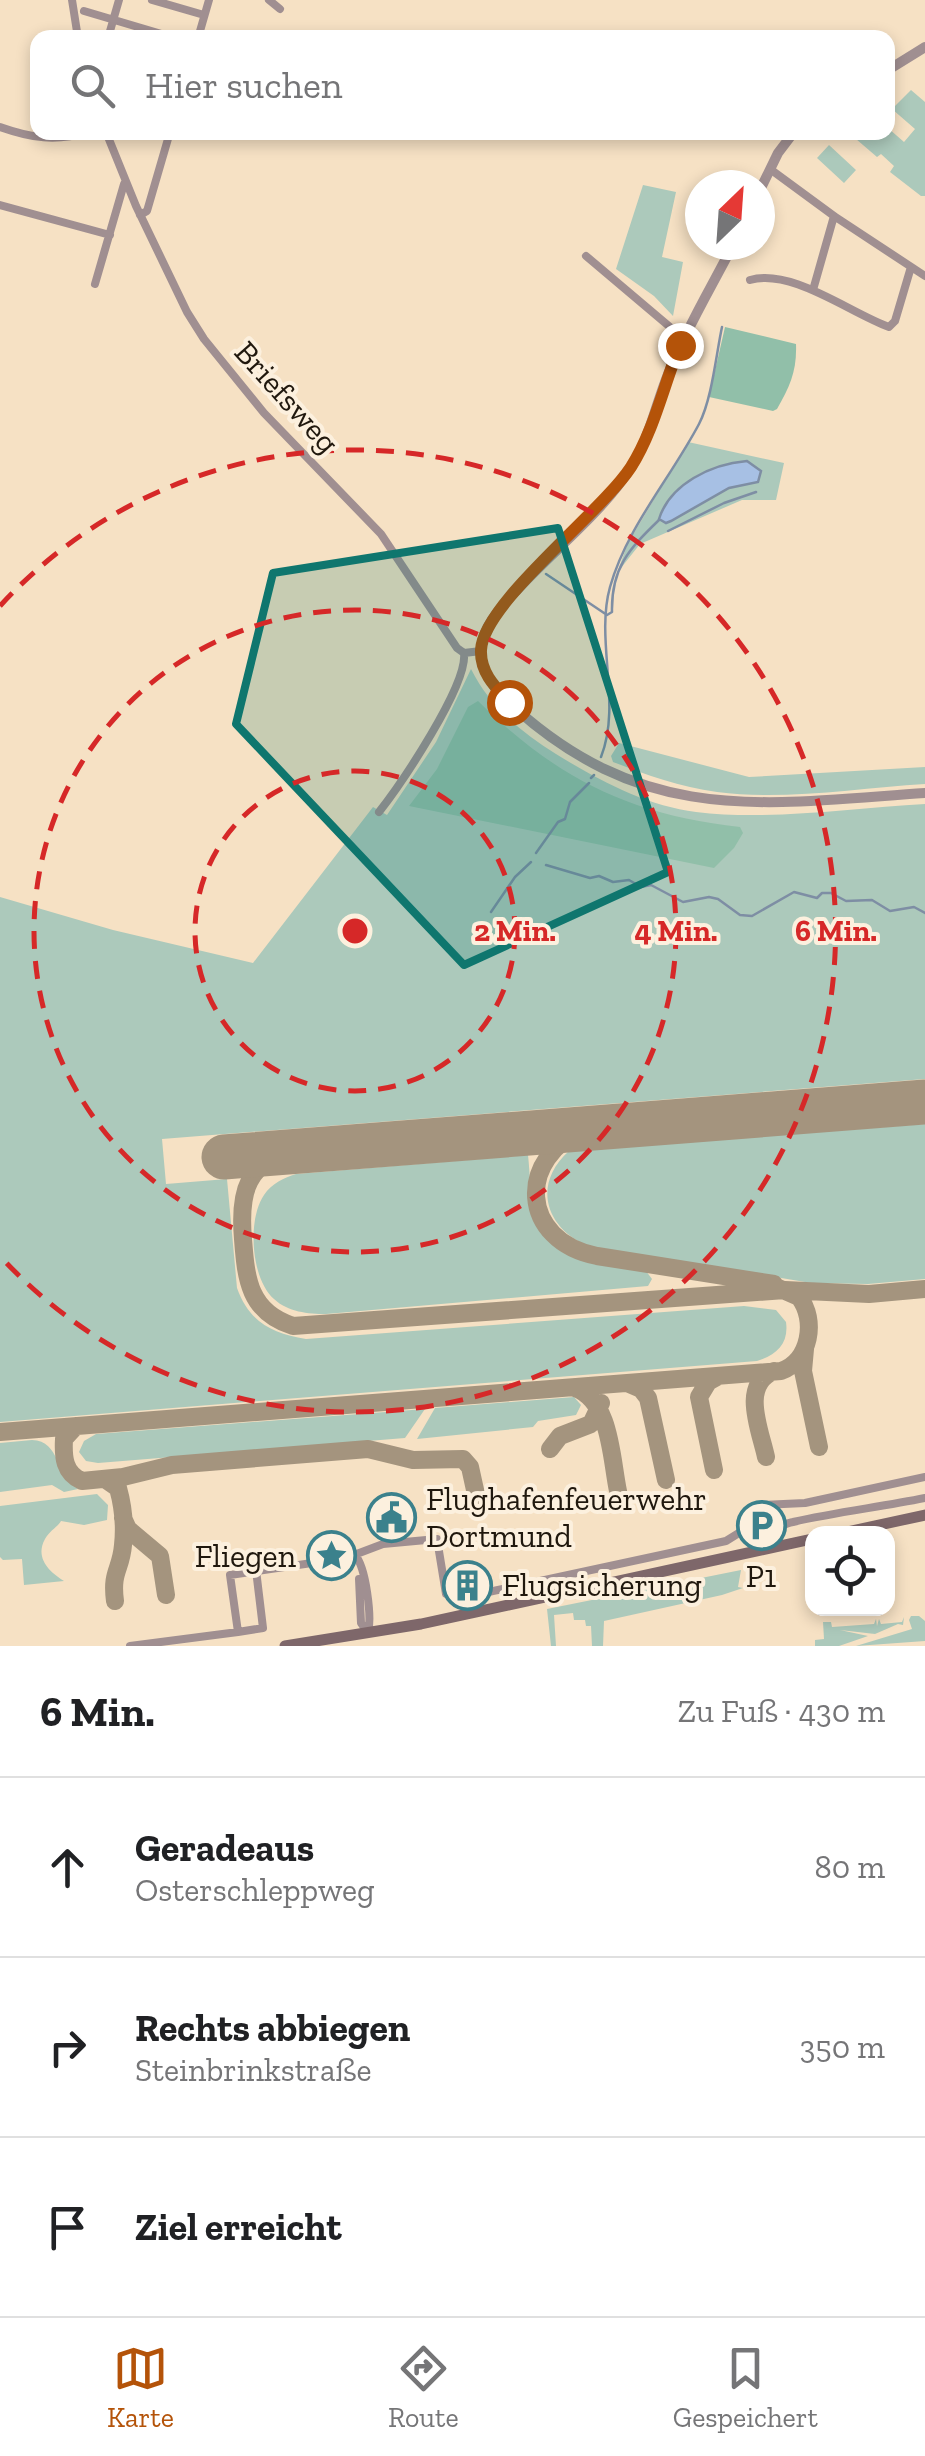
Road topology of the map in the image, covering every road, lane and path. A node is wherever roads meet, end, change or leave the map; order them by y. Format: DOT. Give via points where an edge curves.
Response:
graph roads {
  1 [pos="72,0"];
  2 [pos="119,0"];
  3 [pos="152,0"];
  4 [pos="209,0"];
  5 [pos="269,0"];
  6 [pos="280,9"];
  7 [pos="84,11"];
  8 [pos="204,15"];
  9 [pos="114,20"];
  10 [pos="77,30"];
  11 [pos="111,30"];
  12 [pos="146,30"];
  13 [pos="200,30"];
  14 [pos="925,46"];
  15 [pos="895,65"];
  16 [pos="0,127"];
  17 [pos="30,137"];
  18 [pos="109,140"];
  19 [pos="168,140"];
  20 [pos="788,140"];
  21 [pos="770,169"];
  22 [pos="124,179"];
  23 [pos="0,205"];
  24 [pos="138,210"];
  25 [pos="118,212"];
  26 [pos="834,216"];
  27 [pos="110,236"];
  28 [pos="586,256"];
  29 [pos="725,260"];
  30 [pos="911,268"];
  31 [pos="925,276"];
  32 [pos="750,280"];
  33 [pos="95,284"];
  34 [pos="813,290"];
  35 [pos="683,338"];
  36 [pos="481,651"];
  37 [pos="464,653"];
  38 [pos="925,793"];
  39 [pos="379,812"];
  40 [pos="925,1477"];
  41 [pos="925,1498"];
  42 [pos="925,1515"];
  43 [pos="750,1526"];
  44 [pos="875,1526"];
  45 [pos="805,1540"];
  46 [pos="356,1554"];
  47 [pos="256,1570"];
  48 [pos="238,1632"];
  49 [pos="368,1633"];
  50 [pos="130,1646"];
  51 [pos="285,1646"];
  1 -- 10 [label="street"];
  2 -- 9 [label="street"];
  3 -- 8 [label="street"];
  4 -- 8 [label="street"];
  5 -- 6 [label="street"];
  7 -- 9 [label="street"];
  8 -- 13 [label="street"];
  9 -- 11 [label="street"];
  9 -- 12 [label="street"];
  14 -- 15 [label="street"];
  16 -- 17 [label="street"];
  18 -- 22 [label="street, Briefsweg"];
  19 -- 24 [label="street" via="147,211"];
  20 -- 21 [label="street"];
  21 -- 26 [label="street"];
  22 -- 24 [label="street, Briefsweg"];
  22 -- 25 [label="street"];
  23 -- 27 [label="street"];
  24 -- 25 [label="street" via="126,205"];
  24 -- 37 [label="street, Briefsweg" via="187,312 217,356 380,534"];
  25 -- 27 [label="street"];
  26 -- 30 [label="street"];
  26 -- 34 [label="street"];
  27 -- 33 [label="street"];
  28 -- 35 [label="street"];
  29 -- 35 [label="street"];
  30 -- 31 [label="street"];
  30 -- 34 [label="street" via="889,328"];
  32 -- 34 [label="street"];
  35 -- 36 [label="street" via="632,465 499,611"];
  36 -- 37 [label="street"];
  36 -- 38 [label="street" via="489,679 530,721 572,752 645,786 747,804"];
  37 -- 39 [label="street" via="432,733"];
  40 -- 43 [label="street" via="761,1506 752,1511"];
  41 -- 43 [label="street" via="790,1522 766,1533"];
  42 -- 44 [label="main road"];
  43 -- 46 [label="street" via="726,1541 456,1599 446,1594 440,1542 433,1537"];
  45 -- 49 [label="main road"];
  46 -- 47 [label="street"];
  46 -- 49 [label="street"];
  47 -- 48 [label="street" via="263,1628"];
  47 -- 48 [label="street" via="230,1575"];
  48 -- 50 [label="street"];
  49 -- 51 [label="main road"];
}
